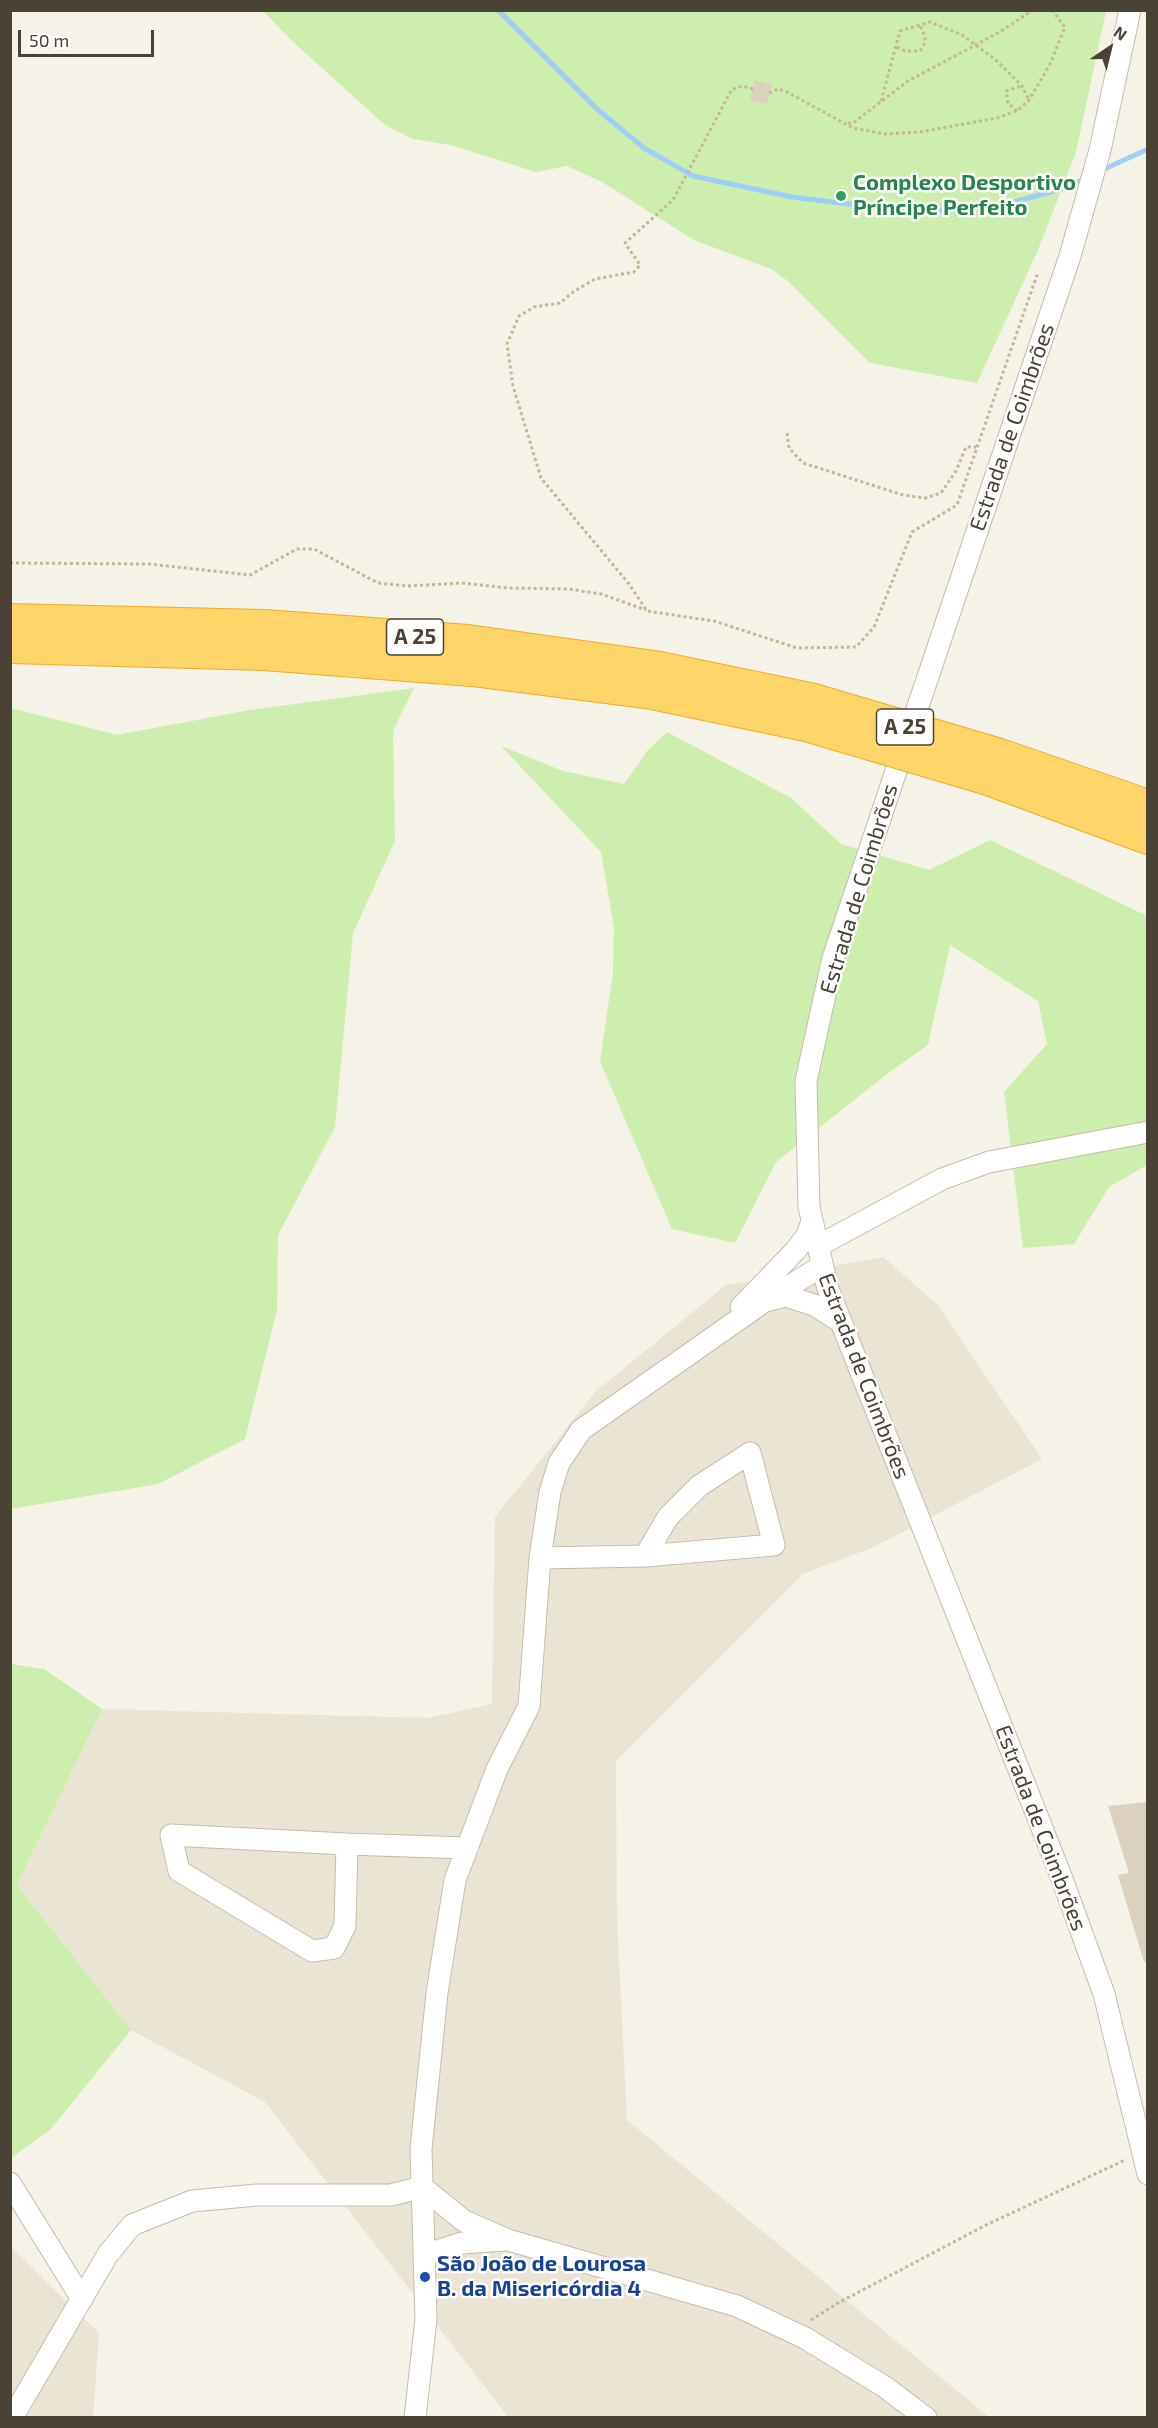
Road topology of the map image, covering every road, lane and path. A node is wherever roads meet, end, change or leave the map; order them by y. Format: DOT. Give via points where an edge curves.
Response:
graph roads {
  1 [pos="1033,10"];
  2 [pos="1052,10"];
  3 [pos="1130,10"];
  4 [pos="919,24"];
  5 [pos="975,44"];
  6 [pos="897,47"];
  7 [pos="1022,86"];
  8 [pos="753,89"];
  9 [pos="770,93"];
  10 [pos="1029,100"];
  11 [pos="881,101"];
  12 [pos="1017,111"];
  13 [pos="846,124"];
  14 [pos="1038,272"];
  15 [pos="787,433"];
  16 [pos="976,447"];
  17 [pos="10,563"];
  18 [pos="647,610"];
  19 [pos="10,620"];
  20 [pos="10,647"];
  21 [pos="810,713"];
  22 [pos="992,766"];
  23 [pos="1148,807"];
  24 [pos="1148,838"];
  25 [pos="1148,1132"];
  26 [pos="812,1221"];
  27 [pos="820,1256"];
  28 [pos="765,1301"];
  29 [pos="840,1321"];
  30 [pos="691,1352"];
  31 [pos="645,1556"];
  32 [pos="540,1558"];
  33 [pos="347,1844"];
  34 [pos="467,1848"];
  35 [pos="1145,2165"];
  36 [pos="10,2183"];
  37 [pos="422,2187"];
  38 [pos="508,2240"];
  39 [pos="424,2255"];
  40 [pos="82,2299"];
  41 [pos="791,2332"];
  42 [pos="12,2418"];
  43 [pos="415,2418"];
  44 [pos="926,2418"];
  1 -- 5 [label="path"];
  2 -- 10 [label="path" via="1063,21 1065,32"];
  3 -- 26 [label="street, Estrada de Coimbrões" via="1080,222 833,957 806,1081"];
  4 -- 5 [label="path" via="930,22 945,27"];
  4 -- 6 [label="path" via="900,31"];
  4 -- 6 [label="path" via="925,36 920,51"];
  5 -- 7 [label="path"];
  5 -- 11 [label="path" via="908,81"];
  6 -- 11 [label="path"];
  7 -- 10 [label="path"];
  7 -- 12 [label="path" via="1006,91 1008,103"];
  8 -- 18 [label="path" via="732,89 673,200 625,243 640,265 634,272 595,279 560,303 534,307 519,316 507,344 513,386 541,478 630,584"];
  9 -- 13 [label="path" via="785,91"];
  10 -- 12 [label="path"];
  11 -- 13 [label="path" via="853,123"];
  12 -- 13 [label="path" via="973,123 901,134 868,132"];
  14 -- 16 [label="path"];
  15 -- 16 [label="path" via="789,448 803,463 903,495 925,498 941,493 966,447"];
  16 -- 18 [label="path" via="957,505 912,532 874,627 856,647 797,648 714,621"];
  17 -- 18 [label="path" via="149,564 250,575 297,549 314,549 378,583 568,589 602,594"];
  19 -- 21 [label="highway, A 25" via="264,626 468,641 654,667"];
  20 -- 21 [label="highway, A 25" via="264,654 472,670"];
  21 -- 22 [label="highway, A 25, bridge"];
  22 -- 23 [label="highway, A 25"];
  22 -- 24 [label="highway, A 25"];
  25 -- 27 [label="street" via="989,1162 942,1179"];
  26 -- 27 [label="street, Estrada de Coimbrões"];
  26 -- 30 [label="street" via="807,1235 775,1275"];
  27 -- 28 [label="street"];
  27 -- 29 [label="street, Estrada de Coimbrões"];
  28 -- 29 [label="street" via="786,1296 814,1305"];
  28 -- 30 [label="street"];
  29 -- 35 [label="street, Estrada de Coimbrões" via="1100,1983"];
  30 -- 32 [label="street" via="582,1430 559,1463 550,1492"];
  31 -- 31 [label="street" via="774,1545 750,1453 699,1486 668,1517"];
  31 -- 32 [label="street"];
  32 -- 34 [label="street" via="529,1706 497,1769"];
  33 -- 33 [label="street" via="345,1926 334,1948 312,1951 179,1871 171,1835"];
  33 -- 34 [label="street"];
  34 -- 37 [label="street" via="455,1880 437,1993 421,2149"];
  35 -- 41 [label="path" via="1121,2161 1096,2172 837,2302"];
  36 -- 40 [label="street"];
  37 -- 38 [label="street" via="464,2221"];
  37 -- 39 [label="street"];
  37 -- 40 [label="street" via="391,2195 257,2195 192,2201 132,2225 108,2254"];
  38 -- 39 [label="street" via="462,2243"];
  38 -- 41 [label="street" via="737,2306"];
  39 -- 43 [label="street" via="426,2319"];
  40 -- 42 [label="street"];
  41 -- 44 [label="street" via="885,2387"];
}
